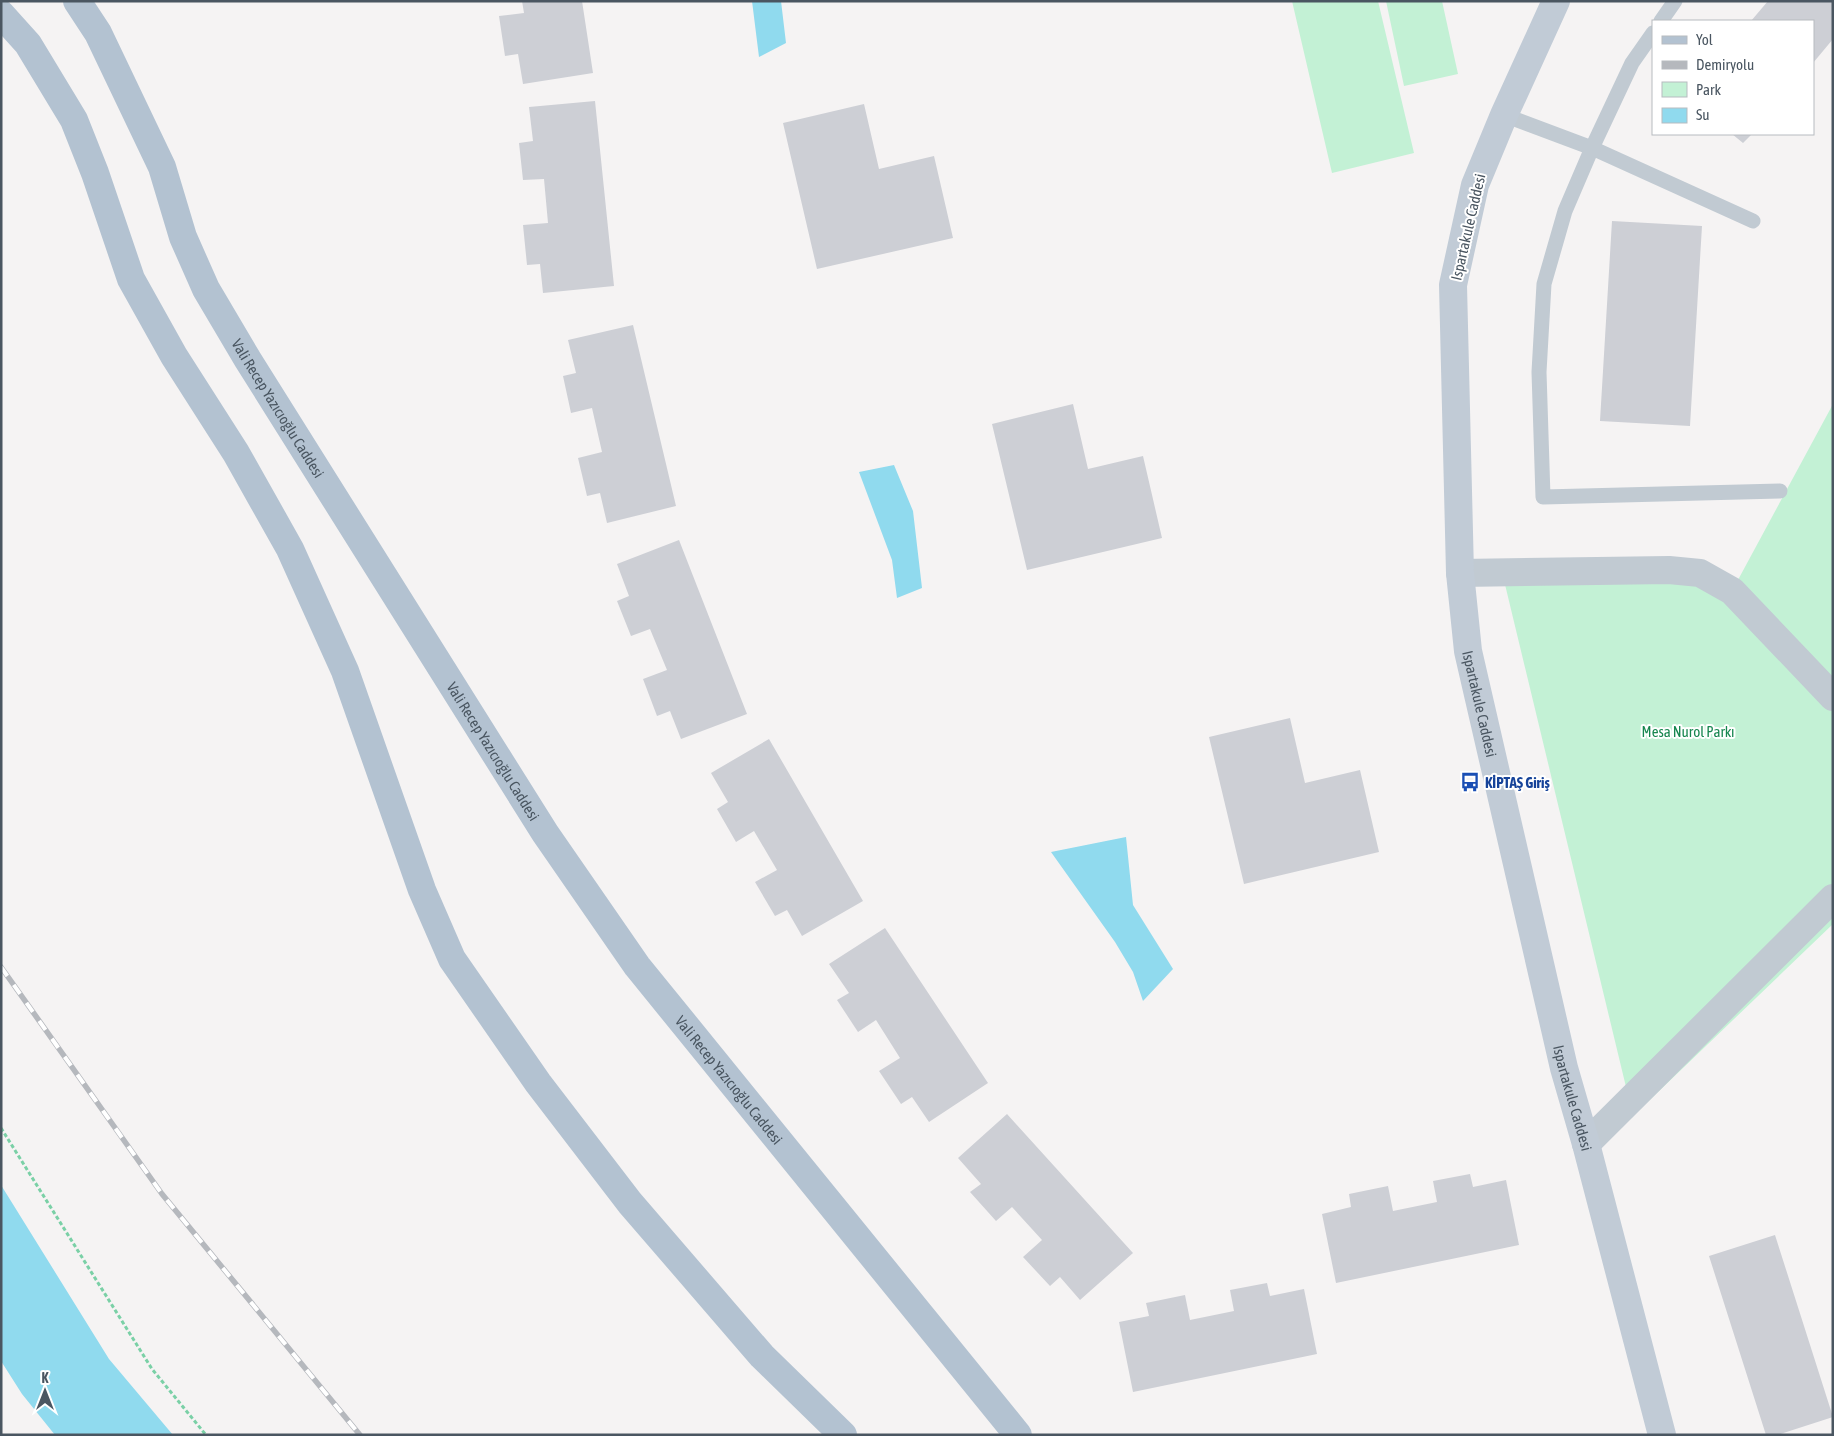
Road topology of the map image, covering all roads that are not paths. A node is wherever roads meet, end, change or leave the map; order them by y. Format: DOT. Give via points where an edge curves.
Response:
graph roads {
  1 [pos="77,1"];
  2 [pos="1556,1"];
  3 [pos="1675,1"];
  4 [pos="1,14"];
  5 [pos="1662,20"];
  6 [pos="1652,34"];
  7 [pos="1504,115"];
  8 [pos="1592,148"];
  9 [pos="1753,221"];
  10 [pos="1780,491"];
  11 [pos="1460,573"];
  12 [pos="1833,697"];
  13 [pos="1833,898"];
  14 [pos="1586,1144"];
  15 [pos="844,1435"];
  16 [pos="1018,1435"];
  17 [pos="1662,1435"];
  1 -- 16 [label="main road, Vali Recep Yazıcıoğlu Caddesi" via="98,33 162,167 183,237 206,289 545,833 637,966"];
  2 -- 7 [label="street, Ispartakule Caddesi"];
  3 -- 5 [label="lane"];
  4 -- 15 [label="main road" via="28,44 74,120 131,279 290,549 345,672 422,890 452,959 538,1083 630,1203 762,1356"];
  6 -- 8 [label="lane" via="1632,62"];
  7 -- 8 [label="lane"];
  7 -- 11 [label="street, Ispartakule Caddesi" via="1475,185 1453,285"];
  8 -- 9 [label="lane"];
  8 -- 10 [label="lane" via="1565,211 1544,284 1539,372 1543,497"];
  11 -- 12 [label="street" via="1669,570 1700,573 1732,591"];
  11 -- 14 [label="street, Ispartakule Caddesi" via="1468,651 1564,1068"];
  13 -- 14 [label="street"];
  14 -- 17 [label="street, Ispartakule Caddesi"];
}
